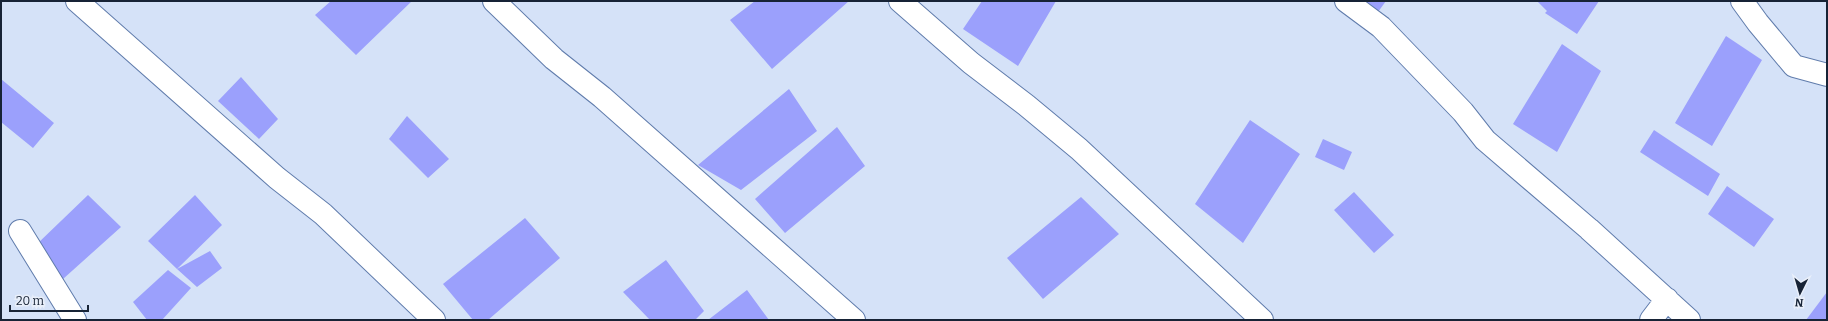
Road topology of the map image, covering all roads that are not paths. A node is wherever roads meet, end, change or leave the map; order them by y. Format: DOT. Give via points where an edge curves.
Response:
graph roads {
  1 [pos="77,1"];
  2 [pos="494,1"];
  3 [pos="900,1"];
  4 [pos="1346,1"];
  5 [pos="1742,1"];
  6 [pos="1827,75"];
  7 [pos="20,231"];
  8 [pos="1667,299"];
  9 [pos="75,320"];
  10 [pos="434,320"];
  11 [pos="854,320"];
  12 [pos="1262,320"];
  13 [pos="1651,320"];
  14 [pos="1689,320"];
  1 -- 10 [label="street" via="277,178 323,214"];
  2 -- 11 [label="street" via="554,59 602,97"];
  3 -- 12 [label="street" via="971,63 1079,149"];
  4 -- 8 [label="street" via="1387,33 1463,112 1485,140 1590,229"];
  5 -- 6 [label="street" via="1794,66"];
  7 -- 9 [label="street"];
  8 -- 13 [label="street"];
  8 -- 14 [label="street"];
}
